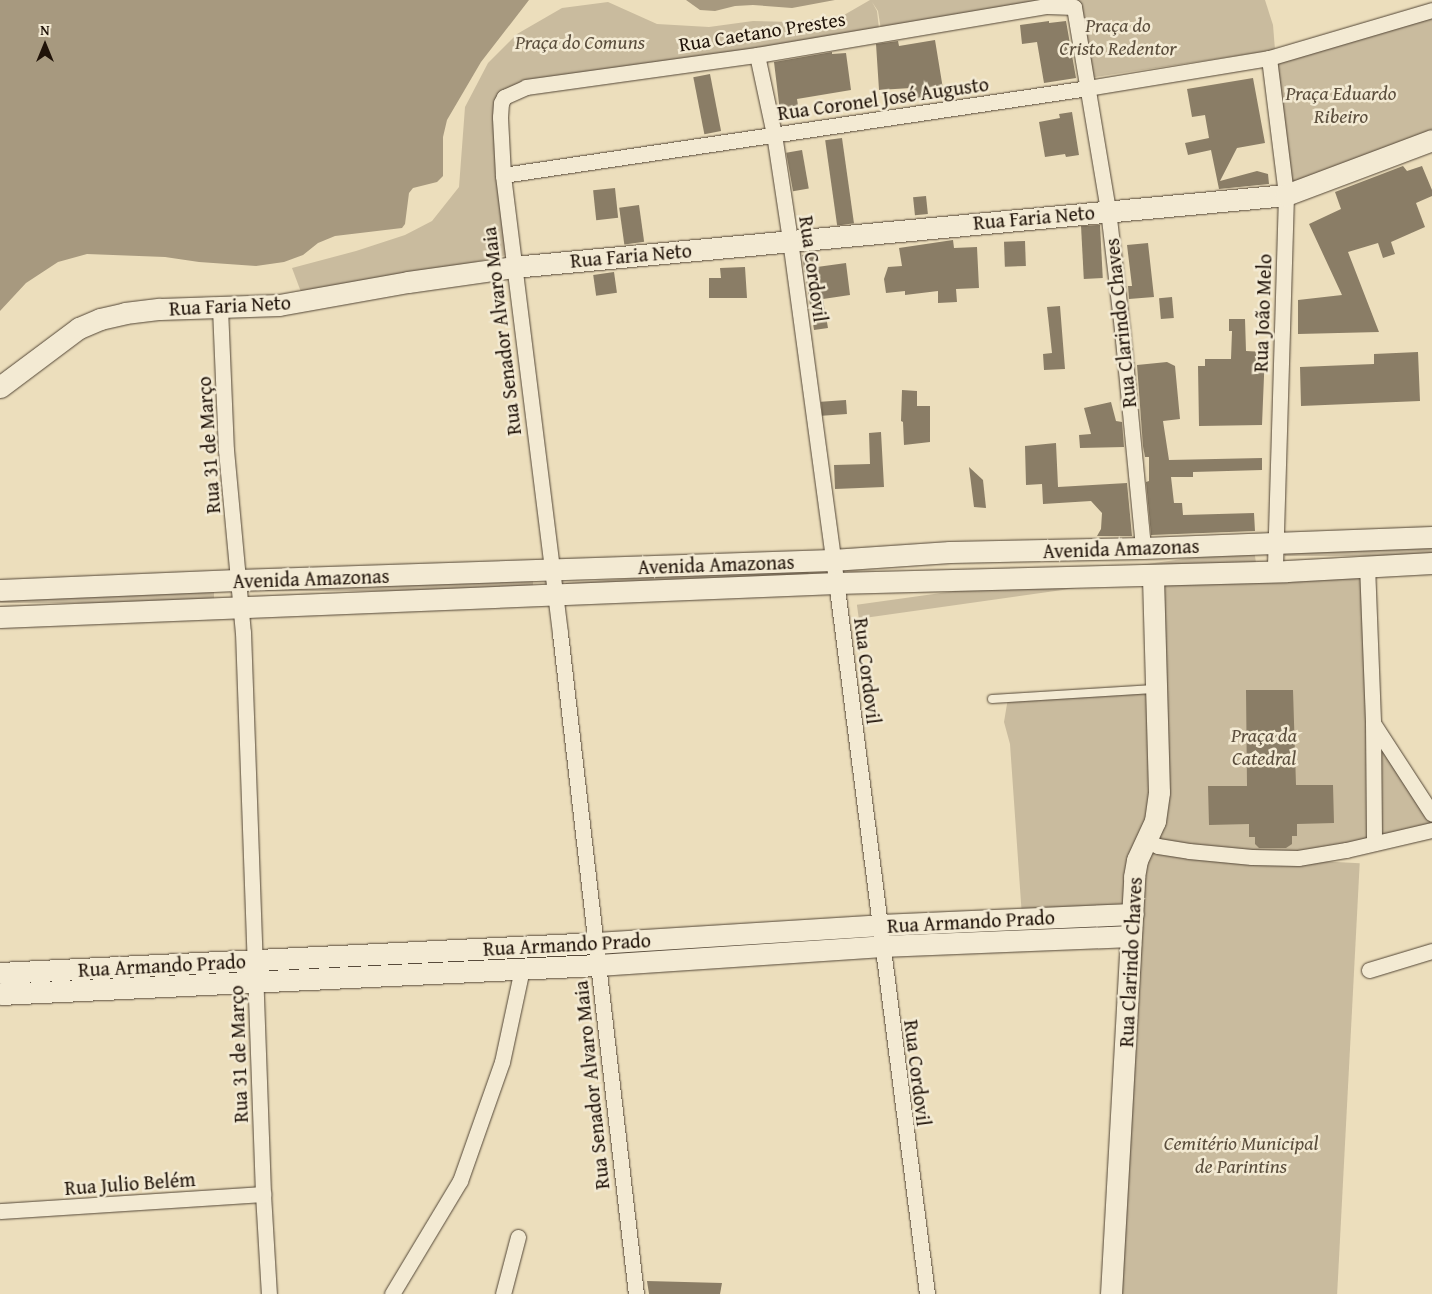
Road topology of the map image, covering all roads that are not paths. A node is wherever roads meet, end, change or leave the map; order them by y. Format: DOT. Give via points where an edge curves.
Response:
graph roads {
  1 [pos="1047,6"];
  2 [pos="1432,10"];
  3 [pos="757,54"];
  4 [pos="1269,58"];
  5 [pos="1088,88"];
  6 [pos="512,92"];
  7 [pos="774,134"];
  8 [pos="1432,140"];
  9 [pos="503,175"];
  10 [pos="1286,195"];
  11 [pos="1108,210"];
  12 [pos="790,240"];
  13 [pos="513,266"];
  14 [pos="220,308"];
  15 [pos="0,387"];
  16 [pos="1432,537"];
  17 [pos="1274,543"];
  18 [pos="1143,548"];
  19 [pos="832,560"];
  20 [pos="1432,563"];
  21 [pos="1367,565"];
  22 [pos="551,570"];
  23 [pos="1275,571"];
  24 [pos="1153,575"];
  25 [pos="238,580"];
  26 [pos="836,583"];
  27 [pos="0,590"];
  28 [pos="555,596"];
  29 [pos="240,608"];
  30 [pos="0,617"];
  31 [pos="1156,689"];
  32 [pos="992,699"];
  33 [pos="1373,723"];
  34 [pos="1432,814"];
  35 [pos="1432,830"];
  36 [pos="1146,840"];
  37 [pos="1374,843"];
  38 [pos="1133,914"];
  39 [pos="881,936"];
  40 [pos="1131,936"];
  41 [pos="596,943"];
  42 [pos="1432,951"];
  43 [pos="254,960"];
  44 [pos="598,965"];
  45 [pos="522,969"];
  46 [pos="1369,970"];
  47 [pos="0,972"];
  48 [pos="256,982"];
  49 [pos="0,994"];
  50 [pos="263,1194"];
  51 [pos="0,1211"];
  52 [pos="518,1237"];
  53 [pos="269,1294"];
  54 [pos="392,1294"];
  55 [pos="503,1294"];
  56 [pos="636,1294"];
  57 [pos="926,1294"];
  58 [pos="1111,1294"];
  1 -- 3 [label="street, Rua Caetano Prestes"];
  1 -- 5 [label="street, Rua Clarindo Chaves" via="1075,9"];
  2 -- 4 [label="street, Rua Coronel José Augusto"];
  3 -- 6 [label="street, Rua Caetano Prestes" via="526,87"];
  3 -- 7 [label="street, Rua Cordovil"];
  4 -- 5 [label="street, Rua Coronel José Augusto"];
  4 -- 10 [label="street, Rua João Melo"];
  5 -- 7 [label="street, Rua Coronel José Augusto"];
  5 -- 11 [label="street, Rua Clarindo Chaves"];
  6 -- 9 [label="street, Rua Senador Alvaro Maia" via="504,97 500,106"];
  7 -- 9 [label="street, Rua Coronel José Augusto"];
  7 -- 12 [label="street, Rua Cordovil"];
  8 -- 10 [label="street, Rua Faria Neto"];
  9 -- 13 [label="street, Rua Senador Alvaro Maia"];
  10 -- 11 [label="street, Rua Faria Neto"];
  10 -- 17 [label="street, Rua João Melo"];
  11 -- 12 [label="street, Rua Faria Neto"];
  11 -- 18 [label="street, Rua Clarindo Chaves"];
  12 -- 13 [label="street, Rua Faria Neto"];
  12 -- 19 [label="street, Rua Cordovil"];
  13 -- 14 [label="street, Rua Faria Neto" via="279,305"];
  13 -- 22 [label="street, Rua Senador Alvaro Maia"];
  14 -- 15 [label="street, Rua Faria Neto" via="160,309 100,318 66,335"];
  14 -- 25 [label="street, Rua 31 de Março" via="226,450"];
  16 -- 17 [label="street, Avenida Amazonas"];
  17 -- 18 [label="street, Avenida Amazonas"];
  17 -- 23 [label="street, Rua João Melo"];
  18 -- 19 [label="street, Avenida Amazonas" via="950,552"];
  19 -- 22 [label="street, Avenida Amazonas"];
  19 -- 26 [label="street, Rua Cordovil"];
  20 -- 21 [label="street, Avenida Amazonas"];
  21 -- 23 [label="street, Avenida Amazonas"];
  21 -- 33 [label="street"];
  22 -- 25 [label="street, Avenida Amazonas"];
  22 -- 28 [label="street, Rua Senador Alvaro Maia"];
  23 -- 24 [label="street, Avenida Amazonas"];
  24 -- 26 [label="street, Avenida Amazonas"];
  24 -- 31 [label="street, Rua Clarindo Chaves"];
  25 -- 27 [label="street, Avenida Amazonas"];
  25 -- 29 [label="street, Rua 31 de Março"];
  26 -- 28 [label="street, Avenida Amazonas"];
  26 -- 39 [label="street, Rua Cordovil"];
  28 -- 29 [label="street, Avenida Amazonas"];
  28 -- 41 [label="street, Rua Senador Alvaro Maia"];
  29 -- 30 [label="street, Avenida Amazonas"];
  29 -- 43 [label="street, Rua 31 de Março"];
  31 -- 32 [label="lane"];
  31 -- 36 [label="street, Rua Clarindo Chaves" via="1159,792 1155,822"];
  33 -- 34 [label="street"];
  33 -- 37 [label="street"];
  35 -- 37 [label="street"];
  36 -- 37 [label="street" via="1158,846 1189,851 1277,858 1320,855"];
  36 -- 38 [label="street, Rua Clarindo Chaves" via="1135,868"];
  38 -- 39 [label="street, Rua Armando Prado"];
  38 -- 40 [label="street, Rua Clarindo Chaves"];
  39 -- 40 [label="street, Rua Armando Prado"];
  39 -- 41 [label="street, Rua Armando Prado"];
  39 -- 44 [label="street, Rua Armando Prado"];
  39 -- 57 [label="street, Rua Cordovil"];
  40 -- 58 [label="street, Rua Clarindo Chaves"];
  41 -- 43 [label="street, Rua Armando Prado"];
  41 -- 44 [label="street, Rua Senador Alvaro Maia"];
  42 -- 46 [label="street"];
  43 -- 47 [label="street, Rua Armando Prado"];
  43 -- 48 [label="street, Rua 31 de Março"];
  44 -- 45 [label="street, Rua Armando Prado"];
  44 -- 56 [label="street, Rua Senador Alvaro Maia"];
  45 -- 48 [label="street, Rua Armando Prado"];
  45 -- 54 [label="street" via="502,1062 460,1181"];
  48 -- 49 [label="street, Rua Armando Prado"];
  48 -- 50 [label="street, Rua 31 de Março"];
  50 -- 51 [label="street, Rua Julio Belém"];
  50 -- 53 [label="street, Rua 31 de Março"];
  52 -- 55 [label="street"];
}
